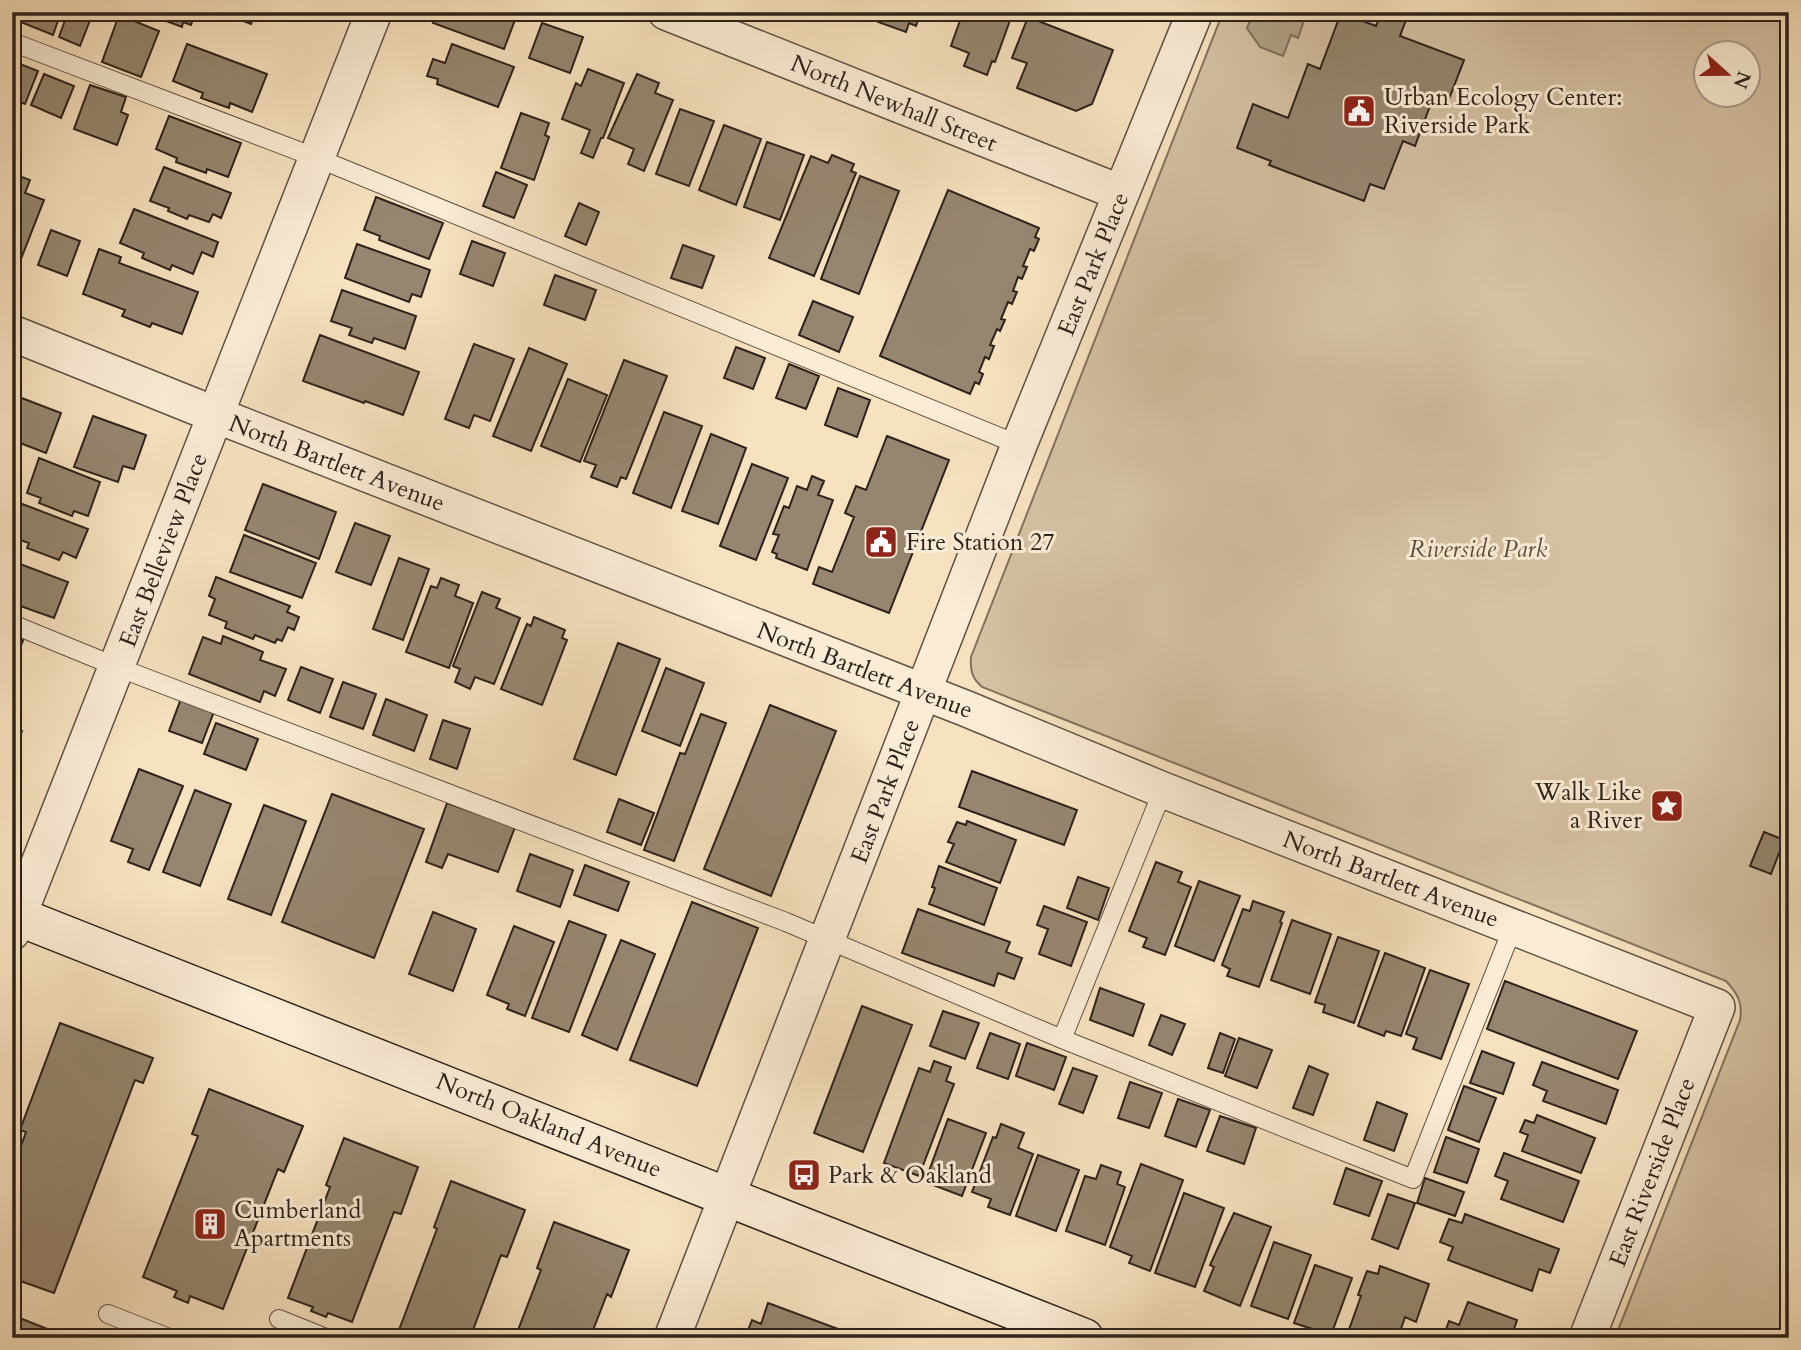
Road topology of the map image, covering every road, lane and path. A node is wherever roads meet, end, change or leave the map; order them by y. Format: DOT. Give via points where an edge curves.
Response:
graph roads {
  1 [pos="374,12"];
  2 [pos="666,12"];
  3 [pos="1195,12"];
  4 [pos="12,42"];
  5 [pos="317,158"];
  6 [pos="1121,193"];
  7 [pos="12,333"];
  8 [pos="216,415"];
  9 [pos="1019,445"];
  10 [pos="12,624"];
  11 [pos="117,667"];
  12 [pos="924,692"];
  13 [pos="1163,790"];
  14 [pos="14,921"];
  15 [pos="1513,927"];
  16 [pos="827,941"];
  17 [pos="1717,1007"];
  18 [pos="1062,1039"];
  19 [pos="727,1196"];
  20 [pos="108,1314"];
  21 [pos="279,1319"];
  22 [pos="169,1338"];
  23 [pos="326,1338"];
  24 [pos="672,1338"];
  25 [pos="1084,1338"];
  26 [pos="1587,1338"];
  1 -- 5 [label="street, East Belleview Place"];
  2 -- 6 [label="street, North Newhall Street"];
  3 -- 6 [label="street, East Park Place"];
  4 -- 5 [label="lane"];
  5 -- 8 [label="street, East Belleview Place"];
  5 -- 9 [label="lane"];
  6 -- 9 [label="street, East Park Place"];
  7 -- 8 [label="street, North Bartlett Avenue"];
  8 -- 11 [label="street, East Belleview Place"];
  8 -- 12 [label="street, North Bartlett Avenue"];
  9 -- 12 [label="street, East Park Place"];
  10 -- 11 [label="lane"];
  11 -- 14 [label="street, East Belleview Place"];
  11 -- 16 [label="lane" via="651,869"];
  12 -- 13 [label="street, North Bartlett Avenue"];
  12 -- 16 [label="street, East Park Place"];
  13 -- 15 [label="street, North Bartlett Avenue"];
  13 -- 18 [label="lane"];
  14 -- 19 [label="main road, North Oakland Avenue"];
  15 -- 17 [label="street, North Bartlett Avenue"];
  15 -- 18 [label="lane" via="1413,1179"];
  16 -- 18 [label="lane"];
  16 -- 19 [label="street, East Park Place"];
  17 -- 26 [label="street, East Riverside Place"];
  19 -- 24 [label="street, East Park Place"];
  19 -- 25 [label="main road, North Oakland Avenue"];
  20 -- 22 [label="lane"];
  21 -- 23 [label="lane"];
}
